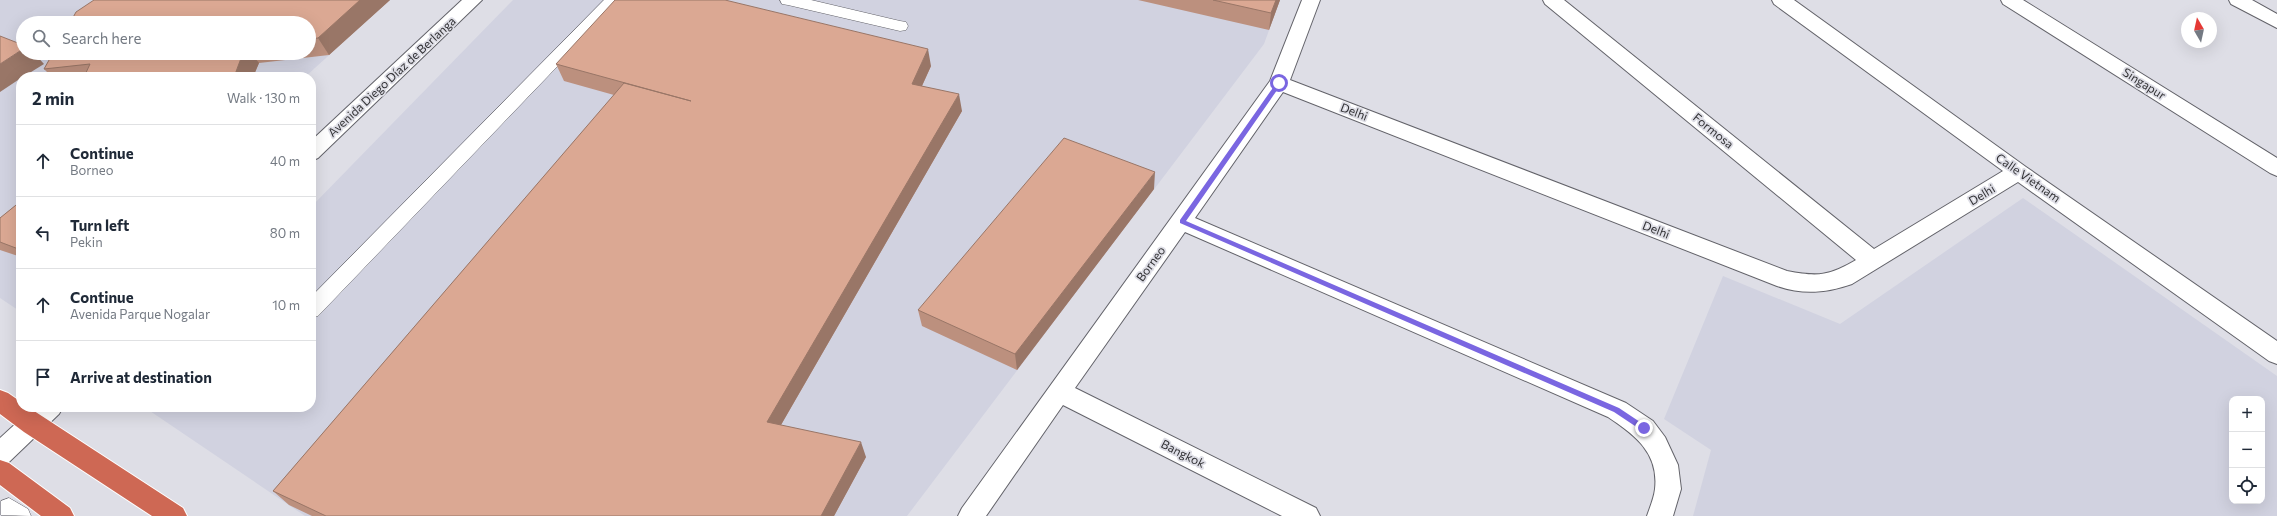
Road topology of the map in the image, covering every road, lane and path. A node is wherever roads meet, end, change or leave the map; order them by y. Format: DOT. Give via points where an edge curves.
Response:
graph roads {
  1 [pos="473,0"];
  2 [pos="613,0"];
  3 [pos="788,0"];
  4 [pos="1311,0"];
  5 [pos="1552,0"];
  6 [pos="1782,0"];
  7 [pos="2010,0"];
  8 [pos="2238,0"];
  9 [pos="2277,22"];
  10 [pos="900,26"];
  11 [pos="1279,83"];
  12 [pos="316,148"];
  13 [pos="2277,168"];
  14 [pos="2020,172"];
  15 [pos="1182,222"];
  16 [pos="1873,261"];
  17 [pos="316,305"];
  18 [pos="2277,354"];
  19 [pos="1058,391"];
  20 [pos="0,400"];
  21 [pos="16,412"];
  22 [pos="16,412"];
  23 [pos="46,412"];
  24 [pos="33,424"];
  25 [pos="0,454"];
  26 [pos="0,471"];
  27 [pos="61,516"];
  28 [pos="174,516"];
  29 [pos="971,516"];
  30 [pos="1307,516"];
  31 [pos="1660,516"];
  1 -- 12 [label="street, Avenida Diego Díaz de Berlanga"];
  2 -- 17 [label="lane"];
  3 -- 10 [label="lane"];
  4 -- 11 [label="street, Borneo"];
  5 -- 16 [label="street, Formosa"];
  6 -- 14 [label="street, Calle Vietnam"];
  7 -- 13 [label="street, Singapur"];
  8 -- 9 [label="street"];
  11 -- 15 [label="street, Borneo"];
  11 -- 16 [label="street, Delhi" via="1785,280 1808,285 1828,284"];
  14 -- 16 [label="street, Delhi"];
  14 -- 18 [label="street, Calle Vietnam"];
  15 -- 19 [label="street, Borneo"];
  15 -- 31 [label="street" via="1617,410 1644,428 1666,465 1668,489"];
  19 -- 29 [label="street, Borneo"];
  19 -- 30 [label="street, Bangkok"];
  20 -- 22 [label="highway"];
  21 -- 24 [label="highway"];
  23 -- 24 [label="street"];
  24 -- 25 [label="street"];
  24 -- 28 [label="highway"];
  26 -- 27 [label="highway"];
}
